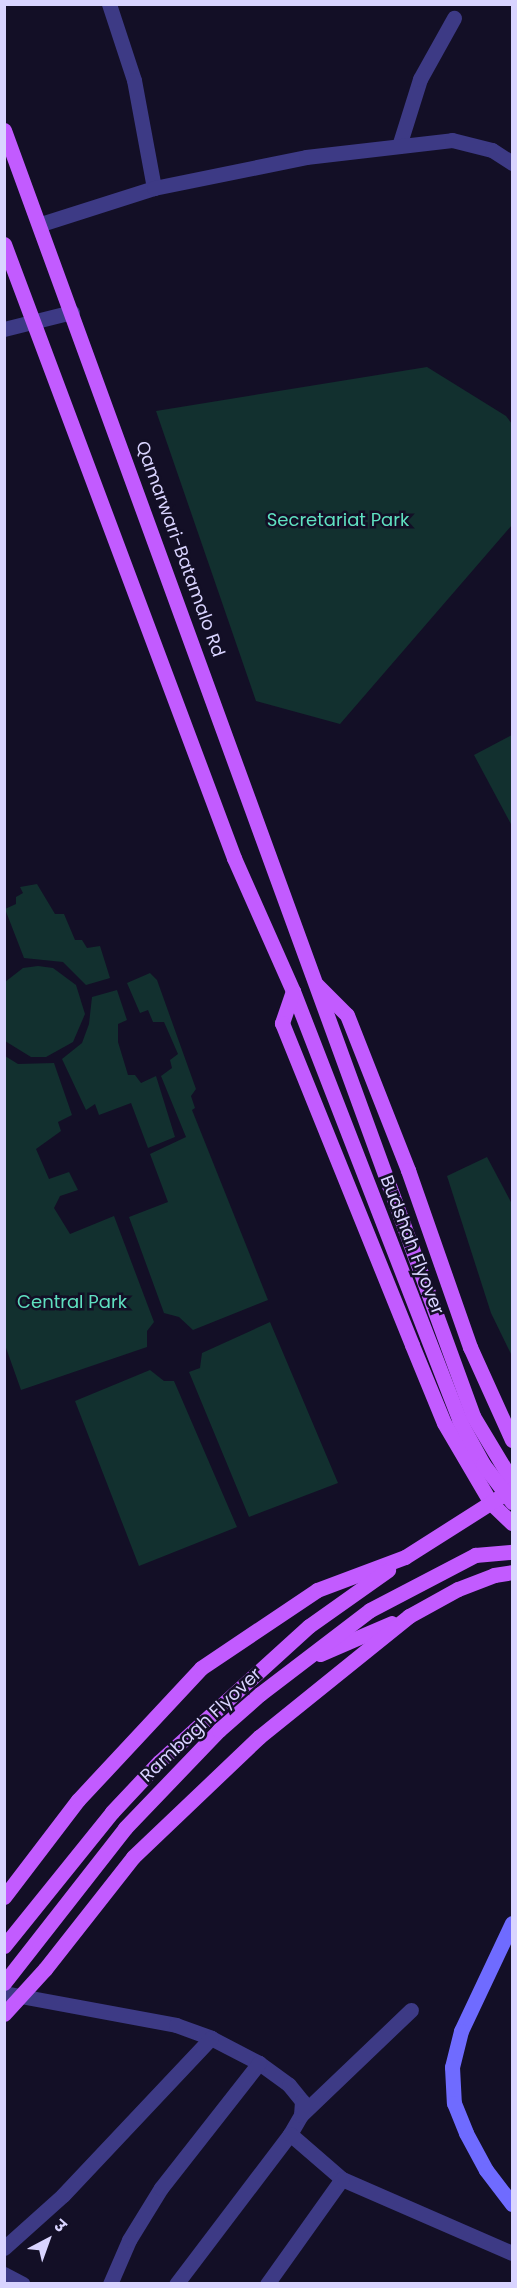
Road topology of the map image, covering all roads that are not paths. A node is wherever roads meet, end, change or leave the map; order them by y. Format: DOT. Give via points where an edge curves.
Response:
graph roads {
  1 [pos="109,4"];
  2 [pos="454,18"];
  3 [pos="4,129"];
  4 [pos="399,146"];
  5 [pos="513,163"];
  6 [pos="154,188"];
  7 [pos="41,224"];
  8 [pos="4,244"];
  9 [pos="72,312"];
  10 [pos="34,323"];
  11 [pos="4,329"];
  12 [pos="315,983"];
  13 [pos="294,991"];
  14 [pos="513,1440"];
  15 [pos="513,1481"];
  16 [pos="513,1489"];
  17 [pos="513,1502"];
  18 [pos="491,1503"];
  19 [pos="513,1523"];
  20 [pos="513,1552"];
  21 [pos="405,1557"];
  22 [pos="513,1572"];
  23 [pos="409,1616"];
  24 [pos="296,1665"];
  25 [pos="4,1896"];
  26 [pos="513,1923"];
  27 [pos="4,1947"];
  28 [pos="4,1983"];
  29 [pos="4,1993"];
  30 [pos="21,1997"];
  31 [pos="411,2010"];
  32 [pos="4,2014"];
  33 [pos="211,2038"];
  34 [pos="259,2063"];
  35 [pos="301,2115"];
  36 [pos="290,2134"];
  37 [pos="342,2179"];
  38 [pos="513,2204"];
  39 [pos="4,2248"];
  40 [pos="513,2253"];
  41 [pos="4,2274"];
  42 [pos="23,2283"];
  43 [pos="110,2283"];
  44 [pos="176,2283"];
  45 [pos="267,2283"];
  1 -- 6 [label="street" via="134,80"];
  2 -- 4 [label="street" via="420,79"];
  3 -- 7 [label="main road, Qamarwari-Batamalo Rd"];
  4 -- 5 [label="street" via="462,141 492,150"];
  4 -- 6 [label="street" via="306,157"];
  6 -- 7 [label="street"];
  7 -- 9 [label="main road, Qamarwari-Batamalo Rd"];
  8 -- 10 [label="main road"];
  9 -- 10 [label="street"];
  9 -- 12 [label="main road, Qamarwari-Batamalo Rd"];
  10 -- 11 [label="street"];
  10 -- 13 [label="main road" via="234,858"];
  12 -- 14 [label="main road" via="347,1015 408,1170 470,1347"];
  12 -- 15 [label="main road, Budshah Flyover" via="473,1416"];
  13 -- 17 [label="main road, Budshah Flyover, bridge" via="459,1420 483,1464"];
  13 -- 18 [label="main road" via="282,1023 444,1423"];
  16 -- 18 [label="main road"];
  18 -- 19 [label="main road"];
  18 -- 21 [label="main road"];
  20 -- 24 [label="main road, Rambagh Flyover" via="476,1555 369,1610"];
  21 -- 25 [label="main road" via="316,1590 201,1668 78,1800"];
  21 -- 27 [label="main road, Rambagh Flyover" via="309,1626 159,1762 112,1812"];
  22 -- 23 [label="main road" via="458,1589"];
  23 -- 24 [label="main road"];
  23 -- 30 [label="main road" via="259,1737 179,1809 133,1857"];
  24 -- 28 [label="main road, Rambagh Flyover" via="219,1730 125,1828"];
  26 -- 38 [label="main road" via="461,2031 452,2067 454,2103 466,2133 486,2170"];
  29 -- 30 [label="street"];
  30 -- 32 [label="main road"];
  30 -- 33 [label="street" via="176,2025"];
  31 -- 35 [label="street"];
  33 -- 34 [label="street"];
  33 -- 39 [label="street" via="63,2195"];
  34 -- 35 [label="street" via="296,2092 302,2101"];
  34 -- 43 [label="street" via="161,2188 129,2240"];
  35 -- 36 [label="street"];
  36 -- 37 [label="street"];
  36 -- 44 [label="street"];
  37 -- 40 [label="street"];
  37 -- 45 [label="street"];
  41 -- 42 [label="street"];
}
